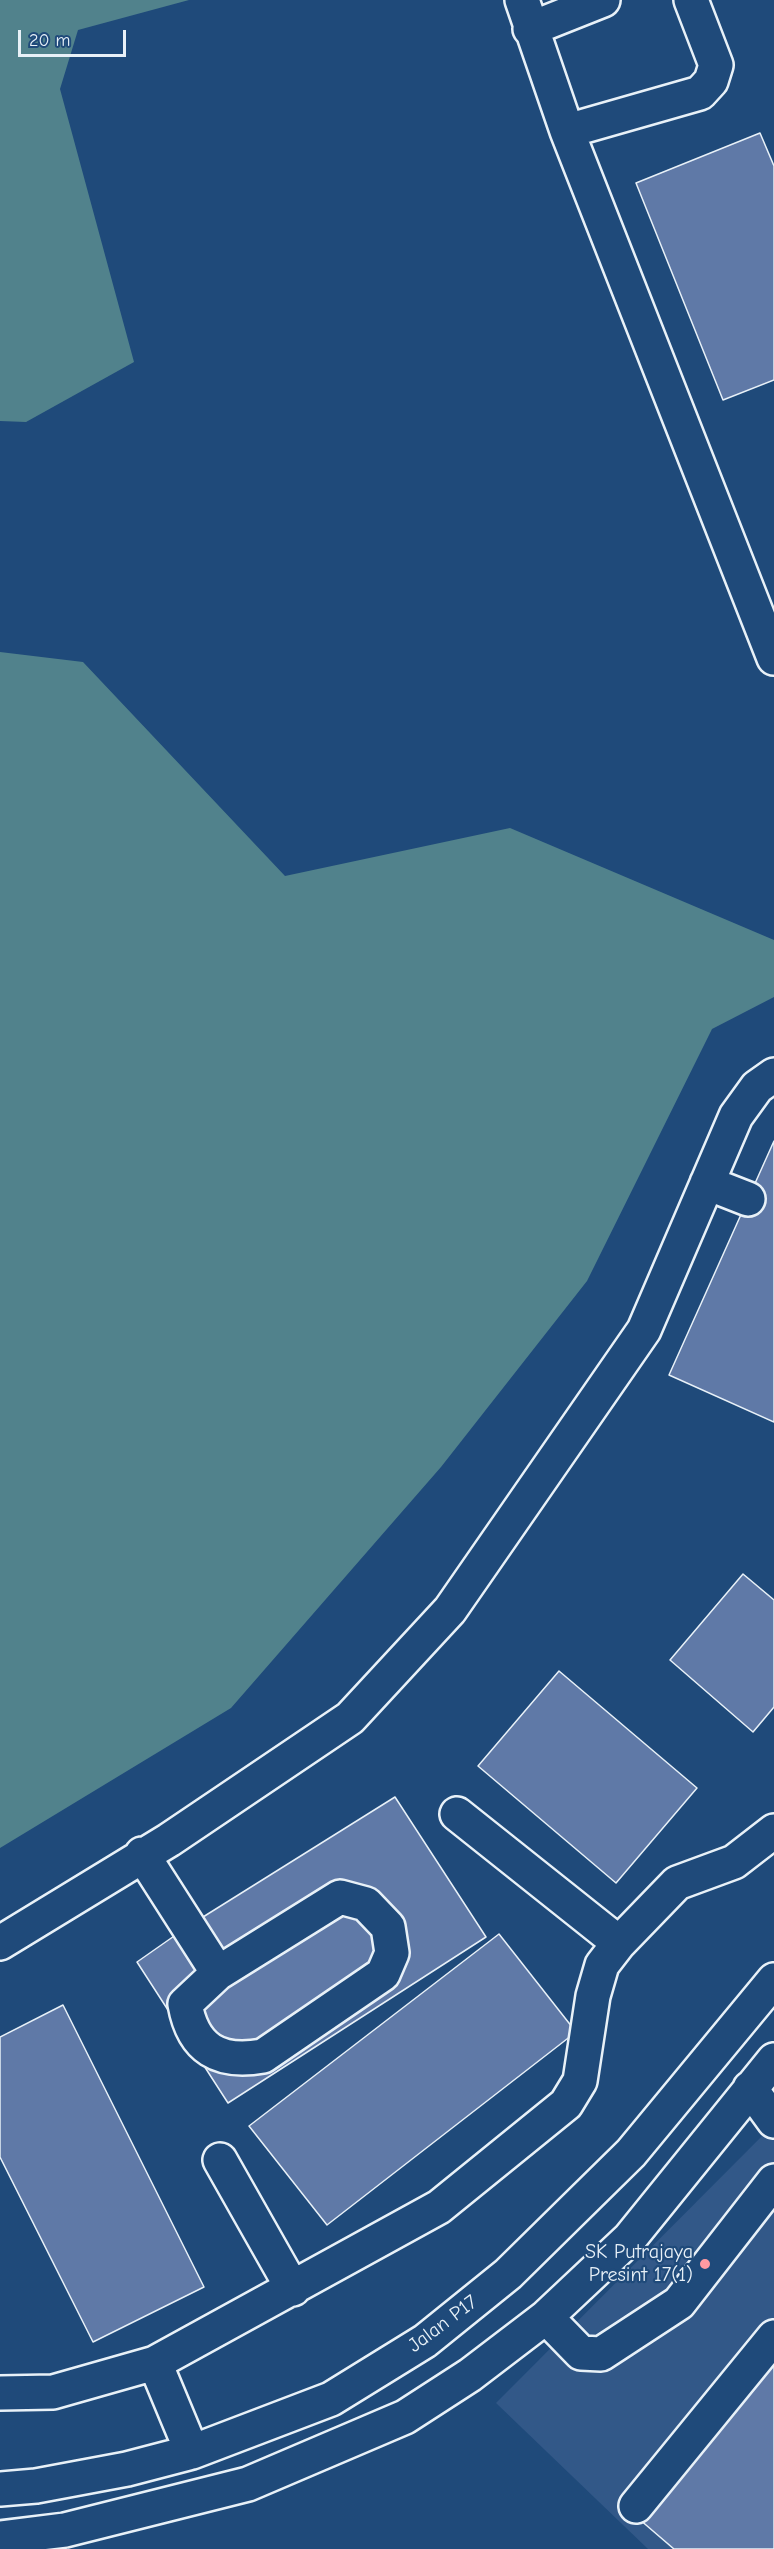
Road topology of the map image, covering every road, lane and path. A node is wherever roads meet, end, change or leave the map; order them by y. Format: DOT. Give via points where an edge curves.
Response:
graph roads {
  1 [pos="603,0"];
  2 [pos="691,0"];
  3 [pos="526,15"];
  4 [pos="567,131"];
  5 [pos="774,658"];
  6 [pos="774,1075"];
  7 [pos="707,1183"];
  8 [pos="748,1199"];
  9 [pos="457,1814"];
  10 [pos="774,1831"];
  11 [pos="142,1854"];
  12 [pos="0,1942"];
  13 [pos="619,1943"];
  14 [pos="218,1973"];
  15 [pos="774,1980"];
  16 [pos="774,2060"];
  17 [pos="750,2088"];
  18 [pos="774,2121"];
  19 [pos="220,2160"];
  20 [pos="774,2181"];
  21 [pos="293,2289"];
  22 [pos="546,2317"];
  23 [pos="774,2337"];
  24 [pos="155,2363"];
  25 [pos="0,2393"];
  26 [pos="192,2452"];
  27 [pos="0,2489"];
  28 [pos="636,2506"];
  29 [pos="0,2538"];
  1 -- 3 [label="street"];
  2 -- 4 [label="street" via="716,65 711,81 700,93"];
  3 -- 4 [label="street"];
  4 -- 5 [label="street"];
  6 -- 7 [label="street" via="757,1087 736,1116"];
  7 -- 8 [label="street"];
  7 -- 11 [label="street" via="644,1330 450,1610 350,1718"];
  9 -- 13 [label="street"];
  10 -- 13 [label="street" via="734,1862 677,1882"];
  11 -- 12 [label="street"];
  11 -- 14 [label="street"];
  13 -- 21 [label="street" via="602,1965 593,1996 580,2080 566,2104 439,2207"];
  14 -- 14 [label="street" via="340,1898 366,1904 388,1927 392,1953 383,1974 262,2056 244,2060 224,2058 205,2047 188,2020 185,2004"];
  15 -- 26 [label="street, Jalan P17" via="631,2153 508,2274 425,2340 331,2399"];
  16 -- 17 [label="street"];
  17 -- 18 [label="street"];
  17 -- 22 [label="street" via="630,2238"];
  19 -- 21 [label="street"];
  20 -- 22 [label="street" via="679,2303 601,2354 581,2353"];
  21 -- 24 [label="street"];
  22 -- 29 [label="street" via="470,2375 405,2417 248,2484 65,2530"];
  23 -- 28 [label="street"];
  24 -- 25 [label="street" via="53,2392"];
  24 -- 26 [label="street"];
  26 -- 27 [label="street, Jalan P17" via="127,2469"];
}
